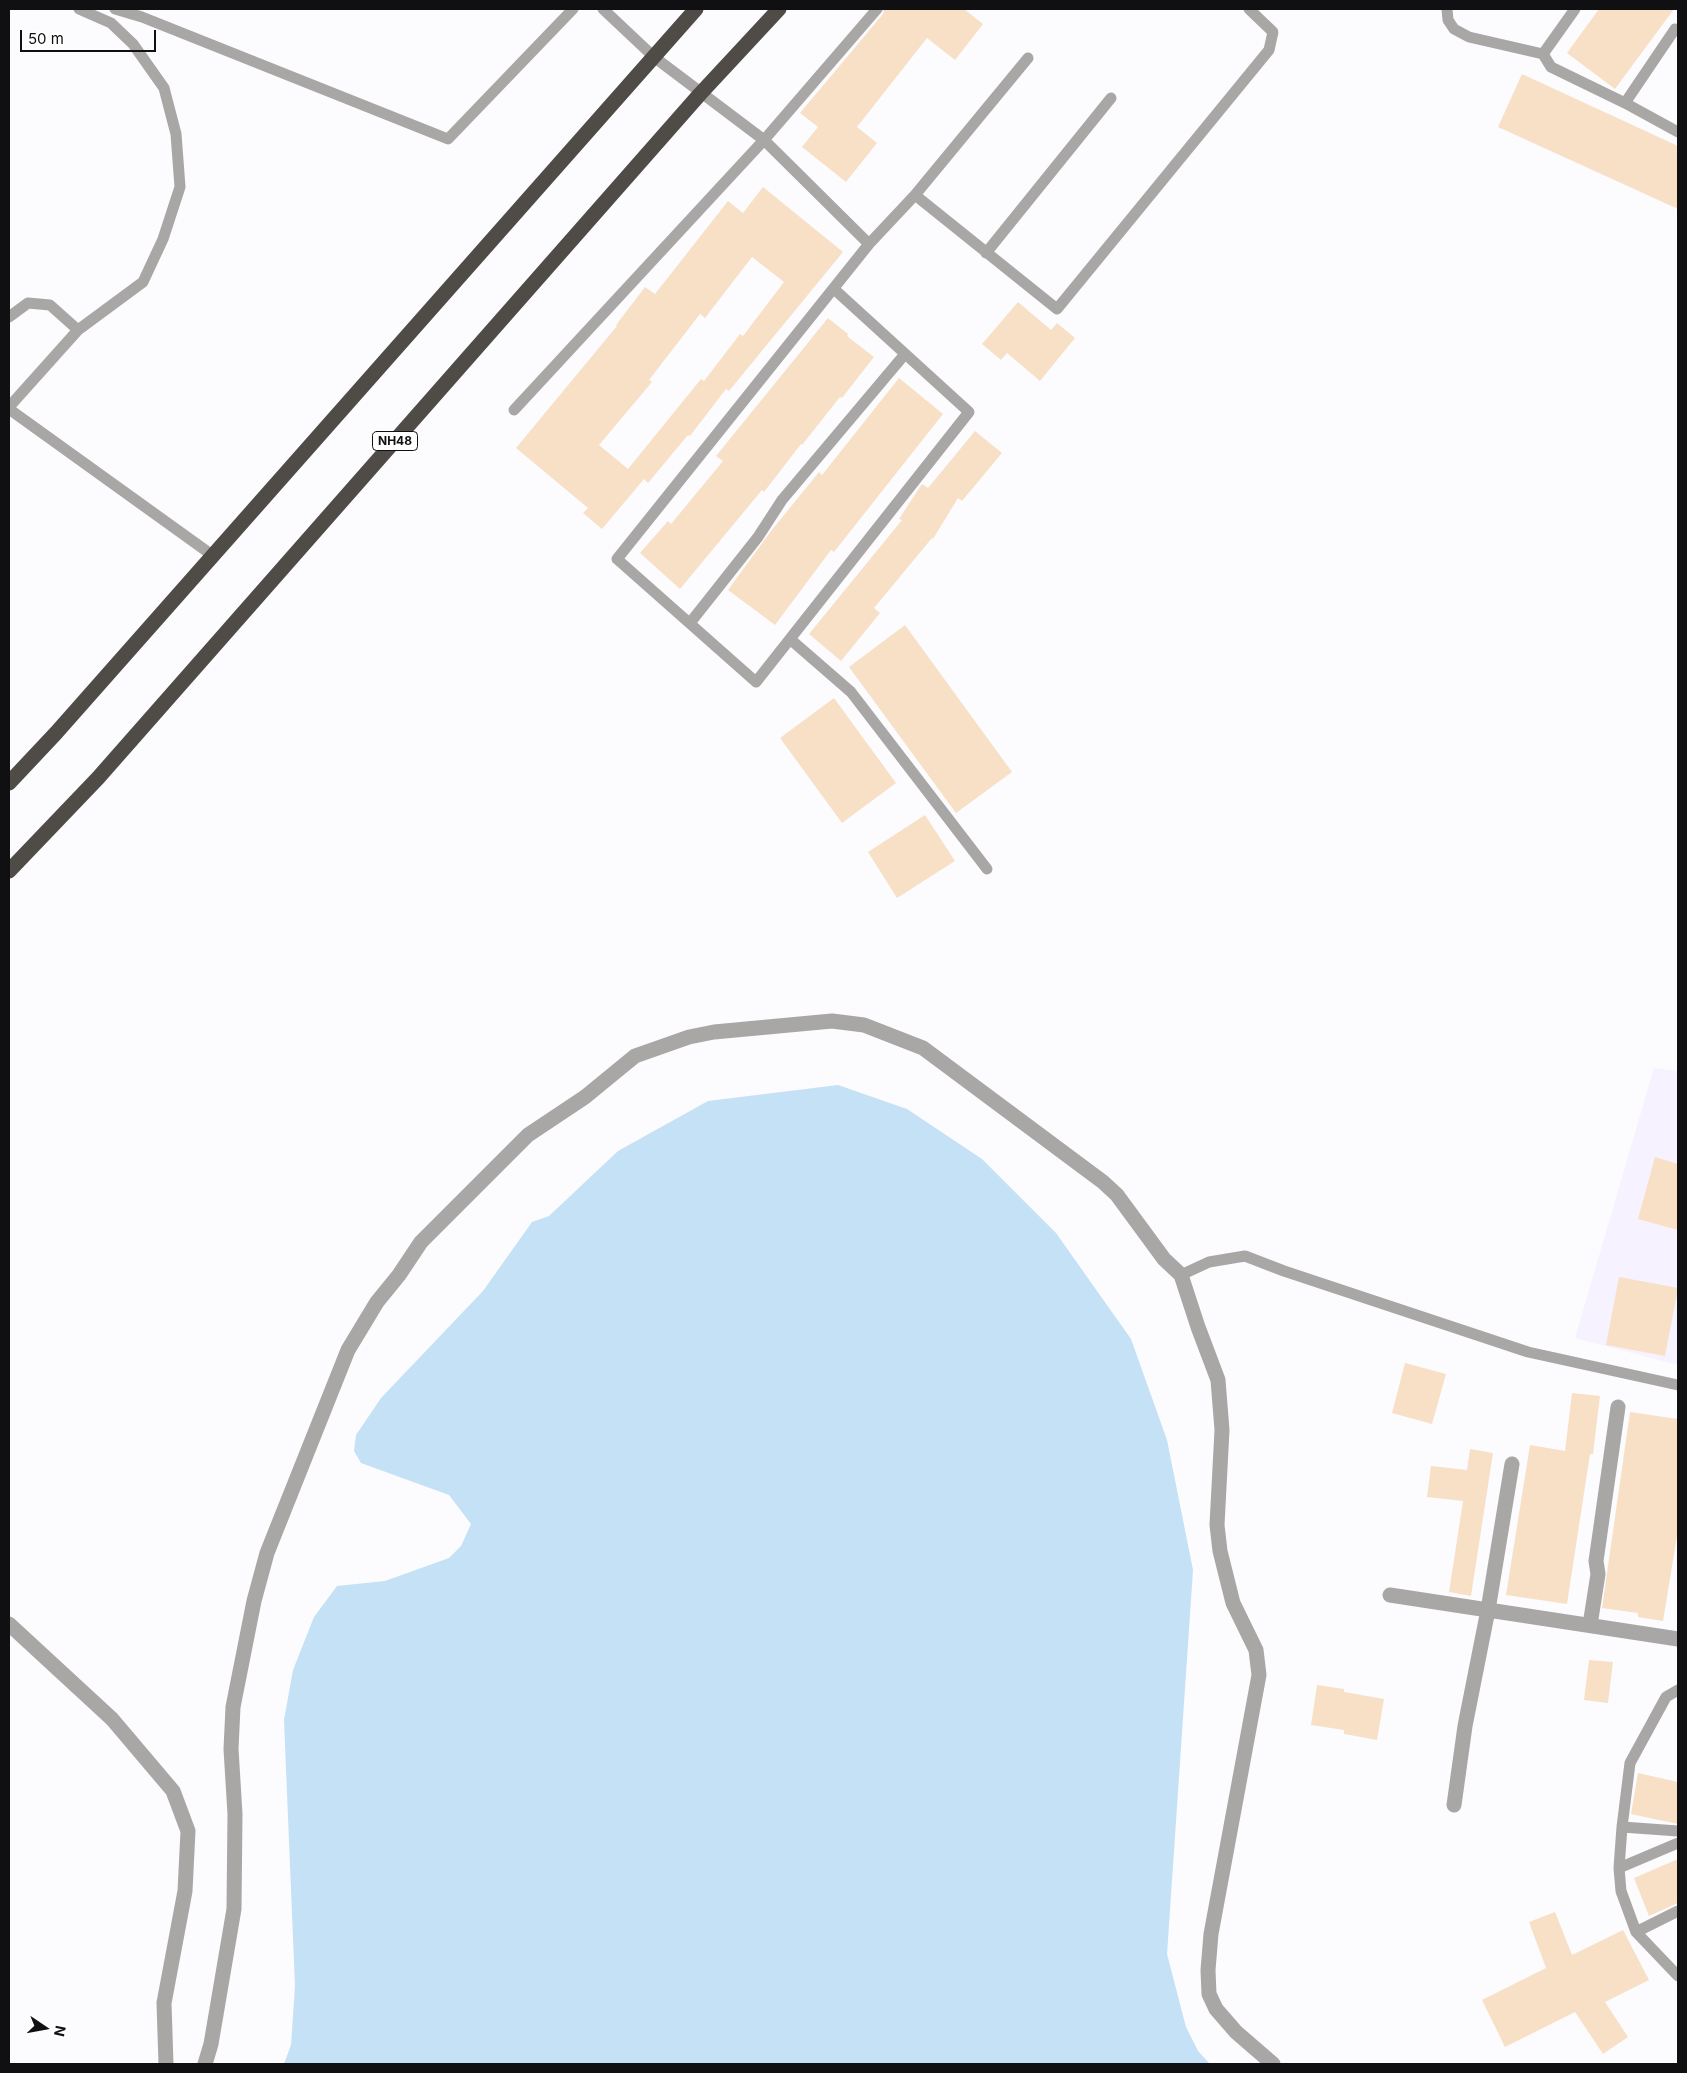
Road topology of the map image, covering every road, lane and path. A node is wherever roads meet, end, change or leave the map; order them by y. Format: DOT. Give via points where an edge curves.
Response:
graph roads {
  1 [pos="79,9"];
  2 [pos="115,9"];
  3 [pos="573,9"];
  4 [pos="604,9"];
  5 [pos="696,9"];
  6 [pos="779,9"];
  7 [pos="877,9"];
  8 [pos="1250,9"];
  9 [pos="1447,9"];
  10 [pos="1575,9"];
  11 [pos="1678,31"];
  12 [pos="1542,54"];
  13 [pos="654,57"];
  14 [pos="1028,58"];
  15 [pos="700,94"];
  16 [pos="1111,98"];
  17 [pos="1625,103"];
  18 [pos="1678,132"];
  19 [pos="764,140"];
  20 [pos="915,195"];
  21 [pos="870,244"];
  22 [pos="986,253"];
  23 [pos="834,289"];
  24 [pos="9,317"];
  25 [pos="78,330"];
  26 [pos="905,354"];
  27 [pos="9,408"];
  28 [pos="514,410"];
  29 [pos="212,556"];
  30 [pos="690,623"];
  31 [pos="790,639"];
  32 [pos="9,783"];
  33 [pos="987,869"];
  34 [pos="9,872"];
  35 [pos="1182,1275"];
  36 [pos="1678,1385"];
  37 [pos="1618,1407"];
  38 [pos="1512,1464"];
  39 [pos="1390,1595"];
  40 [pos="1488,1610"];
  41 [pos="9,1624"];
  42 [pos="1590,1625"];
  43 [pos="1678,1639"];
  44 [pos="1678,1690"];
  45 [pos="1454,1805"];
  46 [pos="1622,1827"];
  47 [pos="1678,1831"];
  48 [pos="1678,1844"];
  49 [pos="1619,1868"];
  50 [pos="1678,1912"];
  51 [pos="1636,1932"];
  52 [pos="1678,1976"];
  53 [pos="166,2064"];
  54 [pos="206,2064"];
  55 [pos="1273,2064"];
  1 -- 25 [label="lane" via="111,24 133,44 164,88 176,134 180,187 163,239 143,282"];
  2 -- 3 [label="lane" via="448,138"];
  4 -- 13 [label="lane"];
  5 -- 13 [label="highway"];
  6 -- 15 [label="highway, NH48"];
  7 -- 19 [label="lane"];
  8 -- 22 [label="lane" via="1273,32 1269,50 1057,309"];
  9 -- 12 [label="lane" via="1448,20 1454,29 1469,37"];
  10 -- 12 [label="lane"];
  11 -- 17 [label="lane" via="1675,29"];
  12 -- 17 [label="lane" via="1551,67"];
  13 -- 15 [label="lane"];
  13 -- 29 [label="highway"];
  14 -- 20 [label="lane"];
  15 -- 19 [label="lane"];
  15 -- 34 [label="highway, NH48" via="98,778"];
  16 -- 22 [label="lane"];
  17 -- 18 [label="lane"];
  19 -- 21 [label="lane"];
  19 -- 28 [label="lane"];
  20 -- 21 [label="lane"];
  20 -- 22 [label="lane"];
  21 -- 23 [label="lane"];
  23 -- 26 [label="lane"];
  23 -- 30 [label="lane" via="617,559"];
  24 -- 25 [label="lane" via="28,304 50,305"];
  25 -- 27 [label="lane"];
  26 -- 30 [label="lane" via="782,500 758,537"];
  26 -- 31 [label="lane" via="969,412"];
  27 -- 29 [label="lane"];
  29 -- 32 [label="highway"];
  30 -- 31 [label="lane" via="756,682"];
  31 -- 33 [label="lane" via="851,692"];
  35 -- 36 [label="lane" via="1209,1262 1245,1256 1528,1352"];
  35 -- 54 [label="street" via="1164,1260 1104,1182 923,1048 864,1025 832,1021 714,1032 688,1038 635,1056 585,1098 528,1135 421,1242 377,1302 348,1350 267,1553 233,1708 234,1909"];
  35 -- 55 [label="street" via="1218,1380 1222,1430 1217,1525 1220,1551 1233,1603 1256,1650 1260,1675 1211,1934 1209,1994 1216,2009 1236,2032"];
  37 -- 42 [label="street"];
  38 -- 40 [label="street"];
  39 -- 40 [label="street"];
  40 -- 42 [label="street"];
  40 -- 45 [label="street" via="1465,1726"];
  41 -- 53 [label="street" via="112,1719 173,1791 188,1831 185,1890 164,2003"];
  42 -- 43 [label="street"];
  44 -- 46 [label="lane" via="1666,1697 1630,1763"];
  46 -- 47 [label="lane"];
  46 -- 49 [label="lane"];
  48 -- 49 [label="lane"];
  49 -- 51 [label="lane" via="1621,1891"];
  50 -- 51 [label="lane"];
  51 -- 52 [label="lane"];
}
